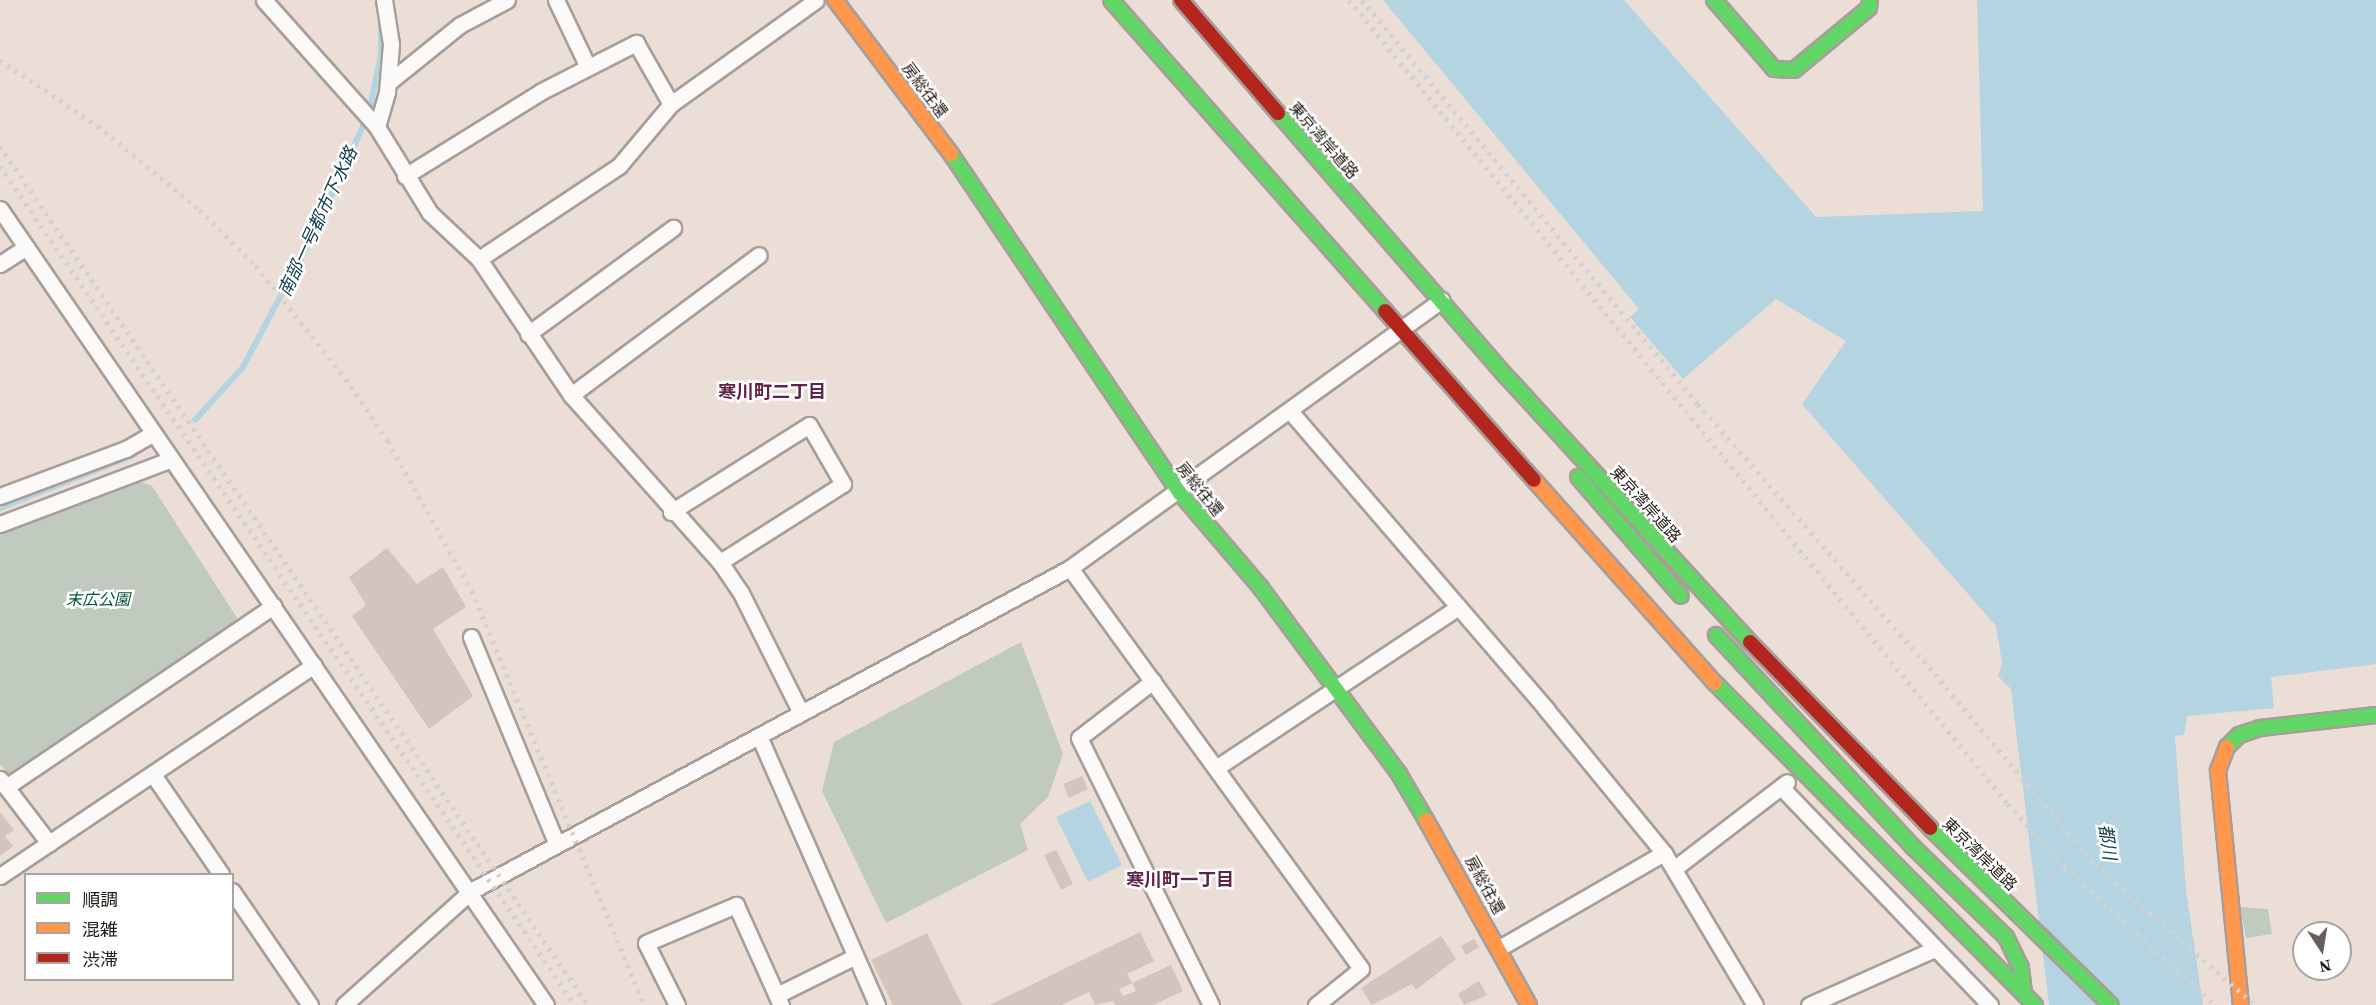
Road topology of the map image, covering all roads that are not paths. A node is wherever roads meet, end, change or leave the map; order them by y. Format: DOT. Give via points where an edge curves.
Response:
graph roads {
  1 [pos="264,0"];
  2 [pos="384,0"];
  3 [pos="507,0"];
  4 [pos="556,0"];
  5 [pos="816,0"];
  6 [pos="835,0"];
  7 [pos="1111,0"];
  8 [pos="1181,0"];
  9 [pos="1714,0"];
  10 [pos="1870,0"];
  11 [pos="587,65"];
  12 [pos="388,83"];
  13 [pos="671,104"];
  14 [pos="375,125"];
  15 [pos="405,176"];
  16 [pos="0,209"];
  17 [pos="673,228"];
  18 [pos="26,247"];
  19 [pos="759,255"];
  20 [pos="479,259"];
  21 [pos="0,264"];
  22 [pos="1441,300"];
  23 [pos="1403,329"];
  24 [pos="528,334"];
  25 [pos="1507,377"];
  26 [pos="571,395"];
  27 [pos="1290,411"];
  28 [pos="152,434"];
  29 [pos="169,460"];
  30 [pos="1180,493"];
  31 [pos="0,496"];
  32 [pos="671,512"];
  33 [pos="0,524"];
  34 [pos="720,562"];
  35 [pos="1070,568"];
  36 [pos="273,606"];
  37 [pos="1458,607"];
  38 [pos="1690,607"];
  39 [pos="1706,624"];
  40 [pos="471,637"];
  41 [pos="314,665"];
  42 [pos="1153,681"];
  43 [pos="1336,689"];
  44 [pos="801,713"];
  45 [pos="2376,715"];
  46 [pos="759,736"];
  47 [pos="1216,768"];
  48 [pos="1799,772"];
  49 [pos="154,776"];
  50 [pos="3,783"];
  51 [pos="1781,787"];
  52 [pos="556,842"];
  53 [pos="49,843"];
  54 [pos="1664,853"];
  55 [pos="1675,868"];
  56 [pos="220,873"];
  57 [pos="0,876"];
  58 [pos="471,891"];
  59 [pos="234,894"];
  60 [pos="1501,947"];
  61 [pos="1934,949"];
  62 [pos="854,957"];
  63 [pos="779,1000"];
  64 [pos="2024,1000"];
  65 [pos="310,1005"];
  66 [pos="344,1005"];
  67 [pos="546,1005"];
  68 [pos="677,1005"];
  69 [pos="877,1005"];
  70 [pos="1211,1005"];
  71 [pos="1316,1005"];
  72 [pos="1529,1005"];
  73 [pos="1755,1005"];
  74 [pos="1809,1005"];
  75 [pos="1990,1005"];
  76 [pos="2035,1005"];
  77 [pos="2111,1005"];
  78 [pos="2241,1005"];
  1 -- 14 [label="street"];
  2 -- 12 [label="street" via="391,44"];
  3 -- 12 [label="street" via="460,25"];
  4 -- 11 [label="street"];
  5 -- 13 [label="street"];
  6 -- 30 [label="main road, 房総往還" via="940,137"];
  7 -- 23 [label="main road"];
  8 -- 22 [label="main road, 東京湾岸道路"];
  9 -- 10 [label="main road" via="1774,69 1794,70 1869,8"];
  11 -- 13 [label="street" via="636,43"];
  11 -- 15 [label="street"];
  12 -- 14 [label="street"];
  13 -- 20 [label="street" via="619,166"];
  14 -- 15 [label="street"];
  15 -- 20 [label="street" via="430,213"];
  16 -- 18 [label="street"];
  17 -- 24 [label="street"];
  18 -- 21 [label="street"];
  18 -- 28 [label="street"];
  19 -- 26 [label="street"];
  20 -- 24 [label="street"];
  22 -- 23 [label="street"];
  22 -- 25 [label="main road, 東京湾岸道路"];
  23 -- 27 [label="street"];
  23 -- 48 [label="main road" via="1681,647"];
  24 -- 26 [label="street"];
  25 -- 38 [label="main road" via="1603,511"];
  25 -- 77 [label="main road, 東京湾岸道路" via="1738,630 1917,816"];
  26 -- 32 [label="street"];
  27 -- 30 [label="street"];
  27 -- 37 [label="street"];
  28 -- 29 [label="street"];
  28 -- 31 [label="street" via="126,449"];
  29 -- 33 [label="street"];
  29 -- 36 [label="street"];
  30 -- 35 [label="street"];
  30 -- 43 [label="main road, 房総往還" via="1261,588"];
  32 -- 34 [label="street"];
  32 -- 34 [label="street" via="809,425 843,484"];
  34 -- 44 [label="street" via="741,593"];
  35 -- 42 [label="street"];
  35 -- 44 [label="street"];
  36 -- 41 [label="street"];
  36 -- 50 [label="street"];
  37 -- 43 [label="street"];
  37 -- 54 [label="street"];
  39 -- 64 [label="main road" via="1912,847 2006,937 2021,968"];
  40 -- 52 [label="street"];
  41 -- 49 [label="street"];
  41 -- 58 [label="street"];
  42 -- 47 [label="street"];
  42 -- 70 [label="street" via="1079,738"];
  43 -- 47 [label="street"];
  43 -- 60 [label="main road, 房総往還" via="1399,774"];
  44 -- 46 [label="street"];
  45 -- 78 [label="main road" via="2260,728 2240,735 2224,750 2218,771"];
  46 -- 52 [label="street"];
  46 -- 62 [label="street"];
  47 -- 71 [label="street" via="1361,969"];
  48 -- 51 [label="street"];
  48 -- 64 [label="main road"];
  49 -- 53 [label="street"];
  49 -- 56 [label="street"];
  50 -- 53 [label="street"];
  51 -- 55 [label="street"];
  51 -- 61 [label="street"];
  52 -- 58 [label="street"];
  53 -- 57 [label="street"];
  54 -- 55 [label="street"];
  54 -- 60 [label="street"];
  55 -- 73 [label="street"];
  58 -- 66 [label="street"];
  58 -- 67 [label="street"];
  59 -- 65 [label="street"];
  60 -- 72 [label="main road, 房総往還"];
  61 -- 74 [label="street"];
  61 -- 75 [label="street"];
  62 -- 63 [label="street"];
  62 -- 69 [label="street"];
  63 -- 68 [label="street" via="736,905 646,943"];
  64 -- 76 [label="main road"];
}
